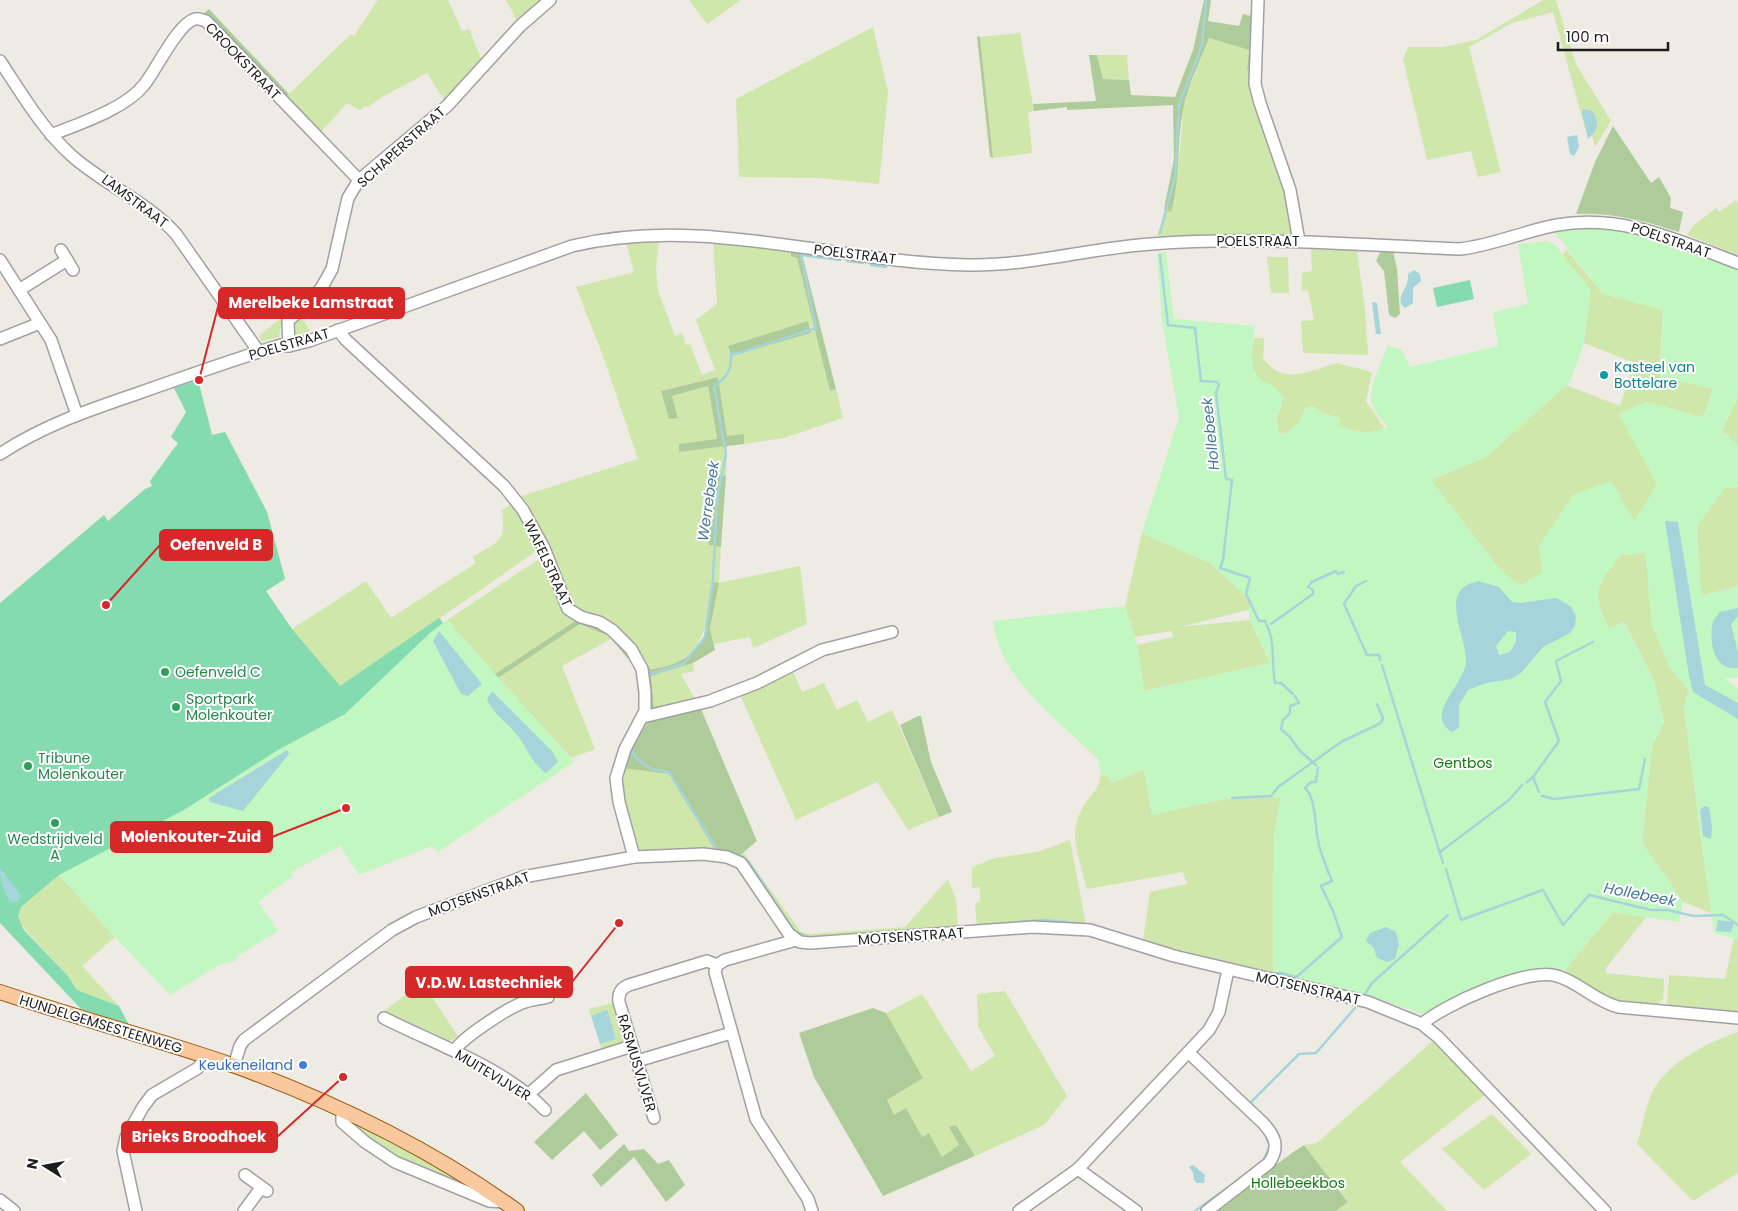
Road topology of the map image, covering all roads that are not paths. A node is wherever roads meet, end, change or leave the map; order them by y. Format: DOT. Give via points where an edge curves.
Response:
graph roads {
  1 [pos="550,0"];
  2 [pos="1258,0"];
  3 [pos="0,61"];
  4 [pos="50,135"];
  5 [pos="359,180"];
  6 [pos="1299,241"];
  7 [pos="0,260"];
  8 [pos="67,260"];
  9 [pos="1738,263"];
  10 [pos="20,290"];
  11 [pos="40,324"];
  12 [pos="338,330"];
  13 [pos="0,338"];
  14 [pos="289,346"];
  15 [pos="259,352"];
  16 [pos="77,415"];
  17 [pos="0,454"];
  18 [pos="892,632"];
  19 [pos="643,717"];
  20 [pos="634,857"];
  21 [pos="796,940"];
  22 [pos="717,965"];
  23 [pos="1228,970"];
  24 [pos="0,992"];
  25 [pos="548,997"];
  26 [pos="384,1018"];
  27 [pos="1738,1018"];
  28 [pos="1422,1024"];
  29 [pos="731,1033"];
  30 [pos="632,1046"];
  31 [pos="455,1050"];
  32 [pos="1189,1053"];
  33 [pos="206,1056"];
  34 [pos="637,1061"];
  35 [pos="234,1066"];
  36 [pos="530,1094"];
  37 [pos="342,1110"];
  38 [pos="545,1110"];
  39 [pos="654,1118"];
  40 [pos="1078,1168"];
  41 [pos="245,1175"];
  42 [pos="0,1200"];
  43 [pos="504,1202"];
  44 [pos="14,1211"];
  45 [pos="136,1211"];
  46 [pos="244,1211"];
  47 [pos="516,1211"];
  48 [pos="812,1211"];
  49 [pos="1019,1211"];
  50 [pos="1136,1211"];
  51 [pos="1207,1211"];
  52 [pos="1605,1211"];
  1 -- 5 [label="street, SCHAPERSTRAAT" via="520,26 447,106"];
  2 -- 6 [label="street" via="1255,84 1290,190"];
  3 -- 4 [label="street, LAMSTRAAT"];
  4 -- 5 [label="street, CROOKSTRAAT" via="132,98 145,85 178,35 191,21 200,19 206,21"];
  4 -- 15 [label="street, LAMSTRAAT" via="73,157 160,217 176,234"];
  5 -- 14 [label="street, SCHAPERSTRAAT" via="348,198 332,269 322,287 288,321"];
  6 -- 9 [label="street, POELSTRAAT" via="1460,249 1541,228 1595,220 1645,229"];
  6 -- 12 [label="street, POELSTRAAT" via="1149,244 1019,262 970,265 895,259 759,241 613,237 572,246"];
  7 -- 10 [label="street"];
  8 -- 10 [label="street"];
  10 -- 11 [label="street"];
  11 -- 13 [label="street"];
  11 -- 16 [label="street" via="51,340"];
  12 -- 14 [label="street, POELSTRAAT"];
  12 -- 19 [label="street, WAFELSTRAAT" via="504,486 523,510 544,548 568,609 607,627 637,658 646,692"];
  14 -- 15 [label="street, POELSTRAAT" via="281,345"];
  15 -- 16 [label="street, POELSTRAAT"];
  16 -- 17 [label="street, POELSTRAAT" via="36,432"];
  18 -- 19 [label="street" via="812,654 757,683 710,701"];
  19 -- 20 [label="street, WAFELSTRAAT" via="625,749 616,778"];
  20 -- 21 [label="street, MOTSENSTRAAT" via="703,854 734,859 746,869"];
  20 -- 35 [label="street, MOTSENSTRAAT" via="523,877 410,919 244,1040"];
  21 -- 22 [label="street"];
  21 -- 23 [label="street, MOTSENSTRAAT" via="810,943 1033,927 1069,928 1090,930"];
  22 -- 29 [label="street" via="716,978"];
  22 -- 30 [label="street, RASMUSVIJVER" via="707,961 624,987 619,994 619,1002"];
  23 -- 28 [label="street, MOTSENSTRAAT" via="1359,1000"];
  23 -- 32 [label="street" via="1214,1025"];
  24 -- 33 [label="main road, HUNDELGEMSESTEENWEG"];
  25 -- 31 [label="street" via="515,1006 462,1041"];
  26 -- 31 [label="street, MUITEVIJVER"];
  27 -- 28 [label="street" via="1618,1007 1604,1003 1562,977 1537,974 1495,986 1432,1015"];
  28 -- 52 [label="street, MOTSENSTRAAT"];
  29 -- 34 [label="street"];
  29 -- 48 [label="street" via="756,1119 808,1199"];
  30 -- 34 [label="street, RASMUSVIJVER"];
  30 -- 36 [label="street" via="556,1070"];
  31 -- 36 [label="street, MUITEVIJVER"];
  32 -- 40 [label="street"];
  32 -- 51 [label="street" via="1272,1132 1276,1143 1274,1157 1269,1163"];
  33 -- 35 [label="main road, HUNDELGEMSESTEENWEG"];
  33 -- 45 [label="street" via="198,1068 152,1095 126,1137 124,1164"];
  34 -- 39 [label="street, RASMUSVIJVER"];
  35 -- 37 [label="main road, HUNDELGEMSESTEENWEG"];
  36 -- 38 [label="street, MUITEVIJVER"];
  37 -- 43 [label="main road, HUNDELGEMSESTEENWEG" via="418,1148"];
  37 -- 43 [label="street, HUNDELGEMSESTEENWEG" via="342,1122 395,1162 489,1202"];
  40 -- 49 [label="street"];
  40 -- 50 [label="street"];
  41 -- 46 [label="street" via="264,1189"];
  42 -- 44 [label="street"];
  43 -- 47 [label="main road, HUNDELGEMSESTEENWEG"];
}
